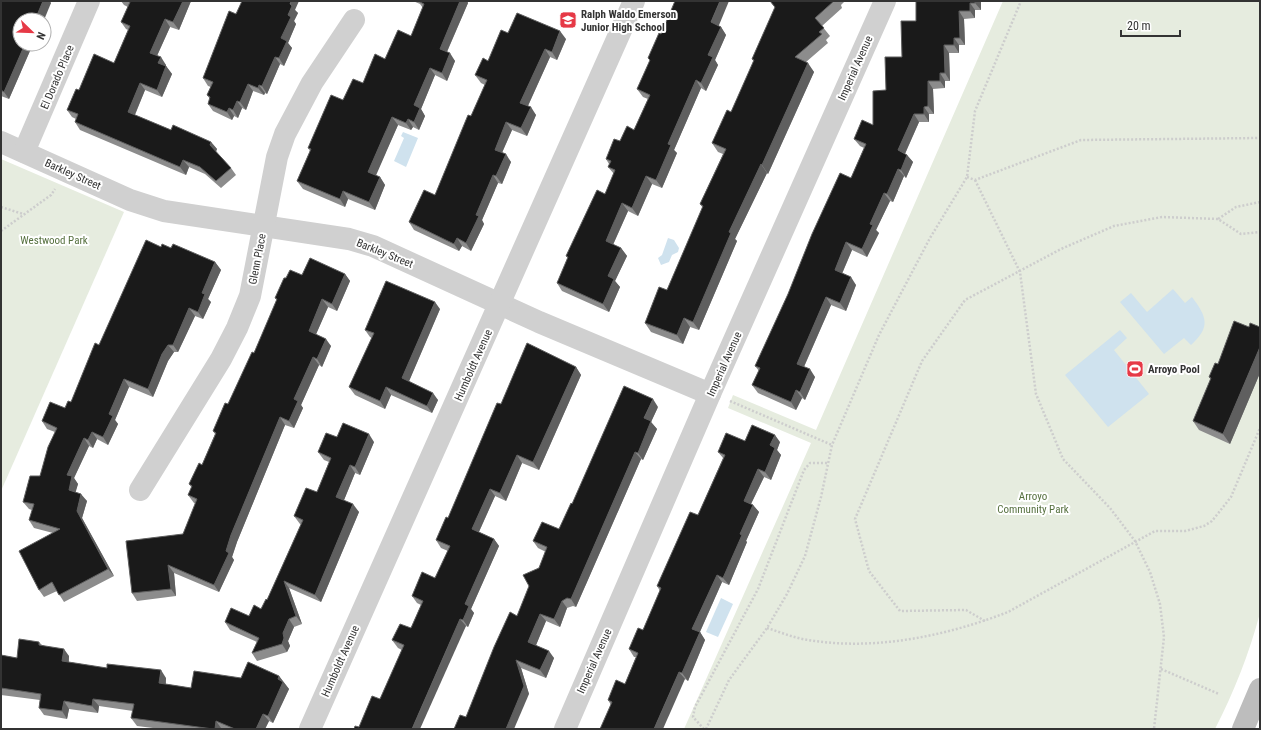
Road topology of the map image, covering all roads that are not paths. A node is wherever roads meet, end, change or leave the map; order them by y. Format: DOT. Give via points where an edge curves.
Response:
graph roads {
  1 [pos="89,1"];
  2 [pos="634,1"];
  3 [pos="885,1"];
  4 [pos="354,20"];
  5 [pos="1,142"];
  6 [pos="24,152"];
  7 [pos="263,227"];
  8 [pos="501,304"];
  9 [pos="710,394"];
  10 [pos="140,490"];
  11 [pos="1260,689"];
  12 [pos="310,729"];
  13 [pos="565,729"];
  14 [pos="1243,729"];
  1 -- 6 [label="street, El Dorado Place"];
  2 -- 8 [label="street, Humboldt Avenue"];
  3 -- 9 [label="street, Imperial Avenue"];
  4 -- 7 [label="street, Glenn Place" via="312,84 285,134 277,157"];
  5 -- 6 [label="street, Barkley Street"];
  6 -- 7 [label="street, Barkley Street" via="130,200 164,212"];
  7 -- 8 [label="street, Barkley Street" via="349,239 372,246"];
  7 -- 10 [label="street, Glenn Place" via="250,296 237,328 221,359"];
  8 -- 9 [label="street, Barkley Street"];
  8 -- 12 [label="street, Humboldt Avenue"];
  9 -- 13 [label="street, Imperial Avenue"];
  11 -- 14 [label="street"];
}
